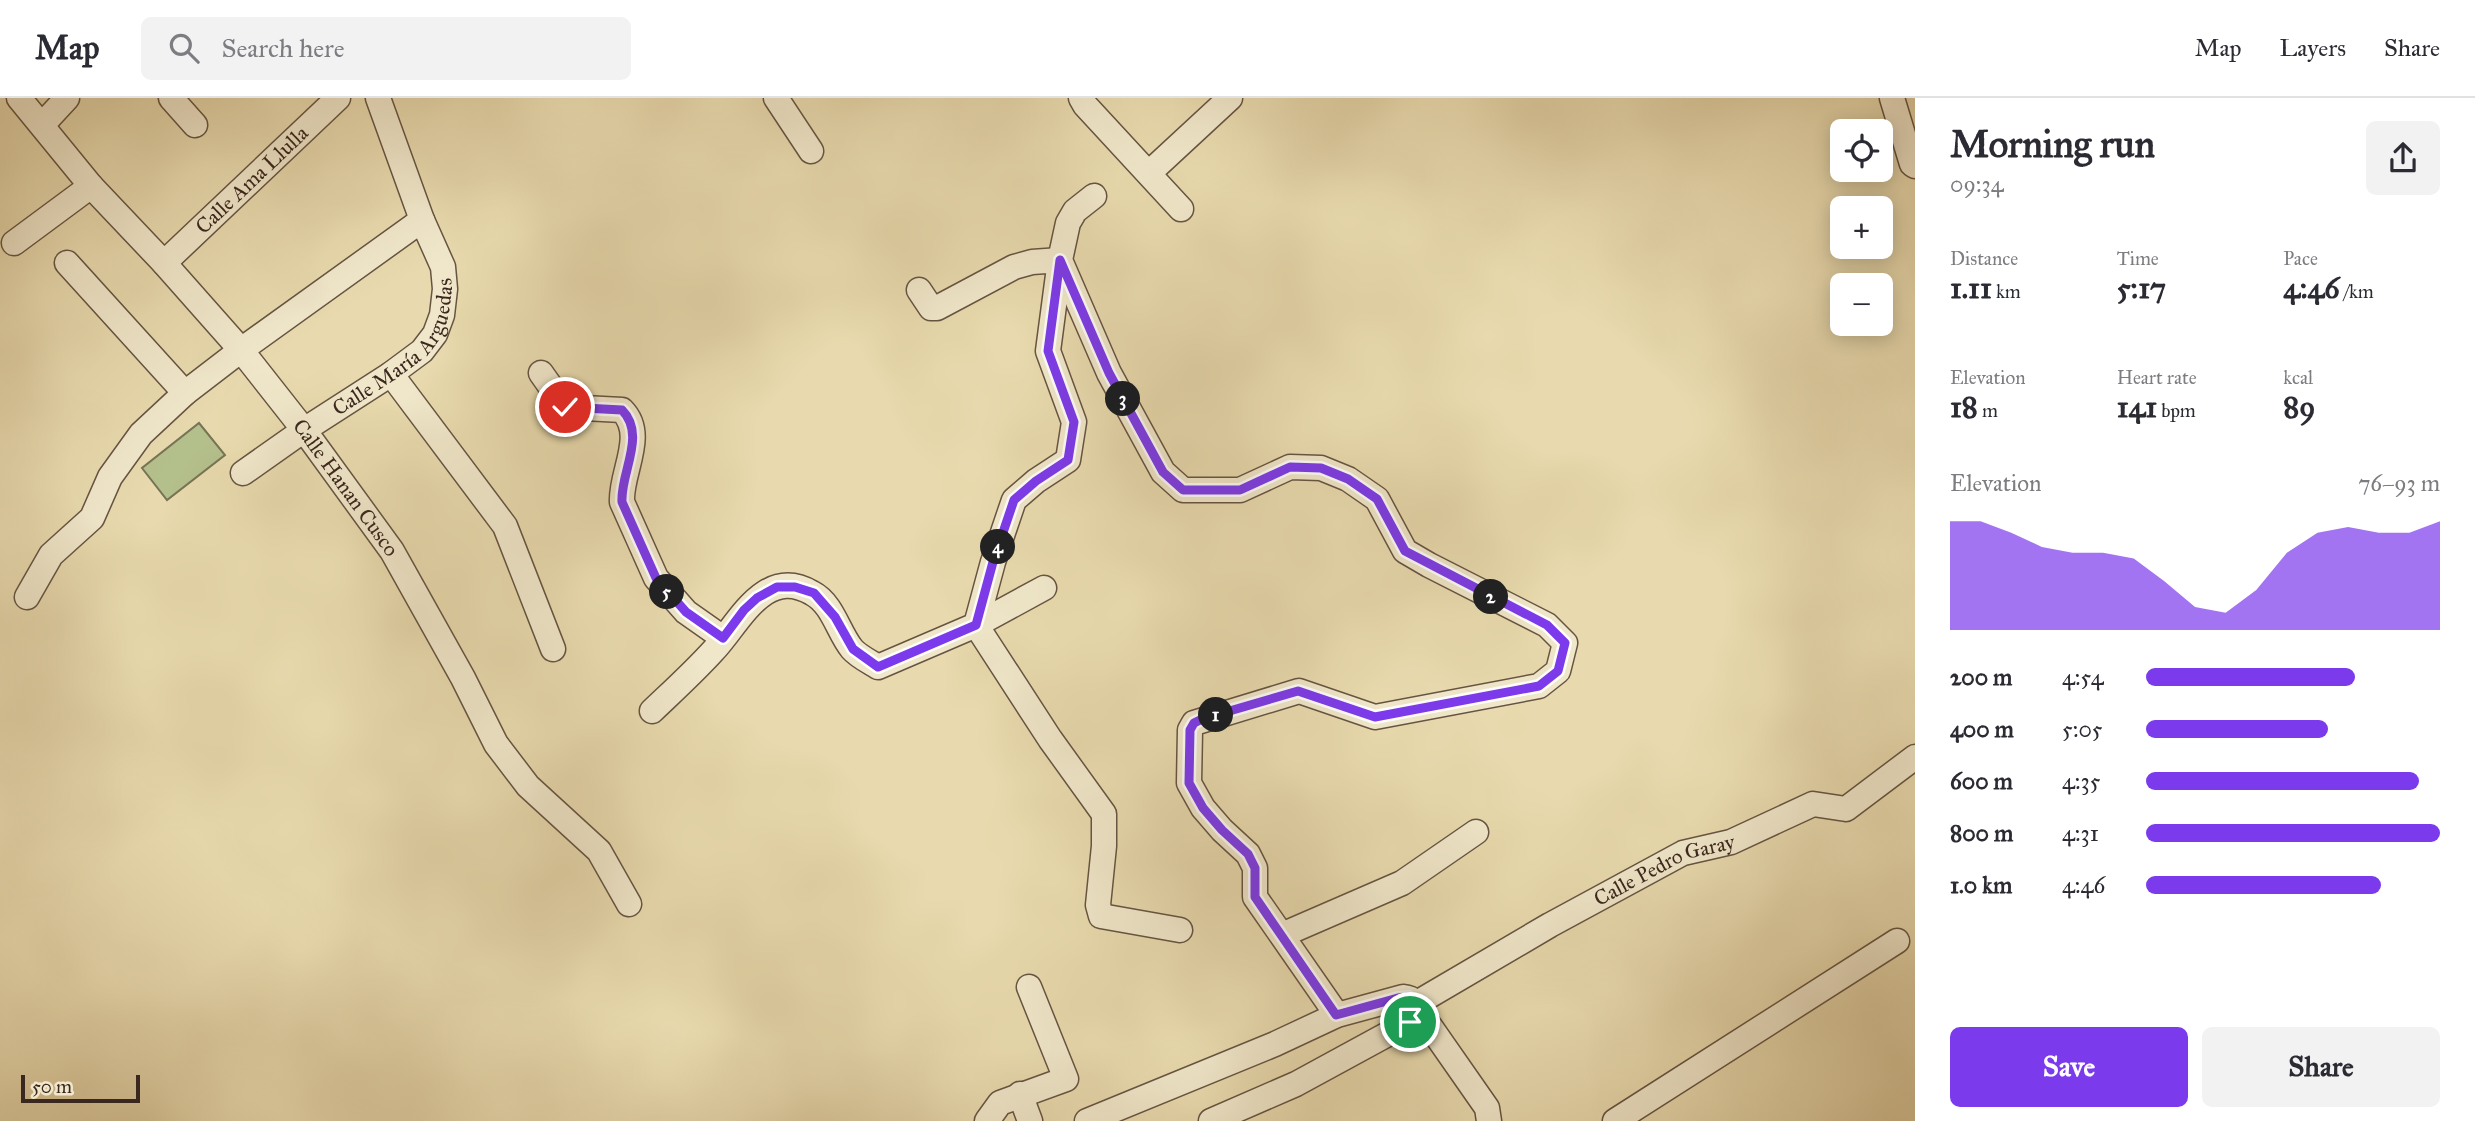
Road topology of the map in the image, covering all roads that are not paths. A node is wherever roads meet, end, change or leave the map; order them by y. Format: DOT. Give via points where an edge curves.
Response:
graph roads {
  1 [pos="19,98"];
  2 [pos="67,98"];
  3 [pos="170,98"];
  4 [pos="338,98"];
  5 [pos="378,98"];
  6 [pos="776,98"];
  7 [pos="1081,98"];
  8 [pos="1230,98"];
  9 [pos="1892,98"];
  10 [pos="42,125"];
  11 [pos="195,125"];
  12 [pos="811,151"];
  13 [pos="1915,166"];
  14 [pos="1149,173"];
  15 [pos="91,186"];
  16 [pos="1094,196"];
  17 [pos="1181,209"];
  18 [pos="422,220"];
  19 [pos="14,243"];
  20 [pos="1060,260"];
  21 [pos="67,263"];
  22 [pos="164,263"];
  23 [pos="919,290"];
  24 [pos="241,350"];
  25 [pos="541,373"];
  26 [pos="391,374"];
  27 [pos="185,393"];
  28 [pos="304,430"];
  29 [pos="243,473"];
  30 [pos="1044,588"];
  31 [pos="27,597"];
  32 [pos="976,625"];
  33 [pos="723,638"];
  34 [pos="553,649"];
  35 [pos="652,711"];
  36 [pos="1915,757"];
  37 [pos="1476,832"];
  38 [pos="629,904"];
  39 [pos="1180,930"];
  40 [pos="1282,935"];
  41 [pos="1897,941"];
  42 [pos="1030,987"];
  43 [pos="1418,1008"];
  44 [pos="1336,1015"];
  45 [pos="1020,1094"];
  46 [pos="1241,1115"];
  47 [pos="988,1121"];
  48 [pos="1030,1121"];
  49 [pos="1087,1121"];
  50 [pos="1211,1121"];
  51 [pos="1489,1121"];
  52 [pos="1615,1121"];
  1 -- 10 [label="street, Calle Hanan Cusco"];
  2 -- 10 [label="street"];
  3 -- 11 [label="street"];
  4 -- 22 [label="street, Calle Ama Llulla"];
  5 -- 18 [label="street, Calle María Arguedas"];
  6 -- 12 [label="street"];
  7 -- 14 [label="street"];
  8 -- 14 [label="street"];
  9 -- 13 [label="street"];
  10 -- 15 [label="street, Calle Hanan Cusco"];
  14 -- 17 [label="street"];
  15 -- 19 [label="street"];
  15 -- 22 [label="street, Calle Hanan Cusco"];
  16 -- 20 [label="street" via="1068,223"];
  18 -- 24 [label="street"];
  18 -- 26 [label="street, Calle María Arguedas" via="443,267 442,315 422,351"];
  20 -- 23 [label="street" via="1014,267 937,308 927,305"];
  20 -- 32 [label="street" via="1048,351 1074,422 1068,460 1014,500"];
  20 -- 40 [label="street" via="1109,373 1163,472 1183,490 1240,490 1290,467 1321,468 1377,499 1405,551 1547,625 1565,643 1558,671 1539,686 1375,717 1298,691 1194,723 1189,783 1209,816 1248,854 1255,868 1255,897"];
  21 -- 27 [label="street"];
  22 -- 24 [label="street, Calle Hanan Cusco"];
  24 -- 27 [label="street"];
  24 -- 28 [label="street, Calle Hanan Cusco"];
  25 -- 33 [label="street" via="565,407 622,410 628,417 633,442 622,502 656,578 686,612"];
  26 -- 28 [label="street, Calle María Arguedas"];
  26 -- 34 [label="street" via="505,526"];
  27 -- 31 [label="street" via="141,434 110,477 92,518 51,555"];
  28 -- 29 [label="street, Calle María Arguedas"];
  28 -- 38 [label="street, Calle Hanan Cusco" via="392,551 496,744 527,786 599,851"];
  30 -- 32 [label="street"];
  32 -- 33 [label="street" via="878,667 853,649 835,617 814,593 777,587 744,610"];
  32 -- 39 [label="street" via="1104,814 1101,916"];
  33 -- 35 [label="street"];
  36 -- 43 [label="street, Calle Pedro Garay" via="1846,809 1813,804 1731,842 1683,853 1550,925"];
  37 -- 40 [label="street" via="1402,883"];
  40 -- 44 [label="street"];
  41 -- 52 [label="street"];
  42 -- 45 [label="street" via="1066,1079"];
  43 -- 44 [label="street" via="1409,997 1403,997"];
  43 -- 46 [label="street, Calle Pedro Garay" via="1410,1022"];
  43 -- 51 [label="street" via="1487,1108"];
  44 -- 49 [label="street"];
  45 -- 47 [label="street" via="1000,1102"];
  45 -- 48 [label="street"];
  46 -- 50 [label="street, Calle Pedro Garay"];
}
